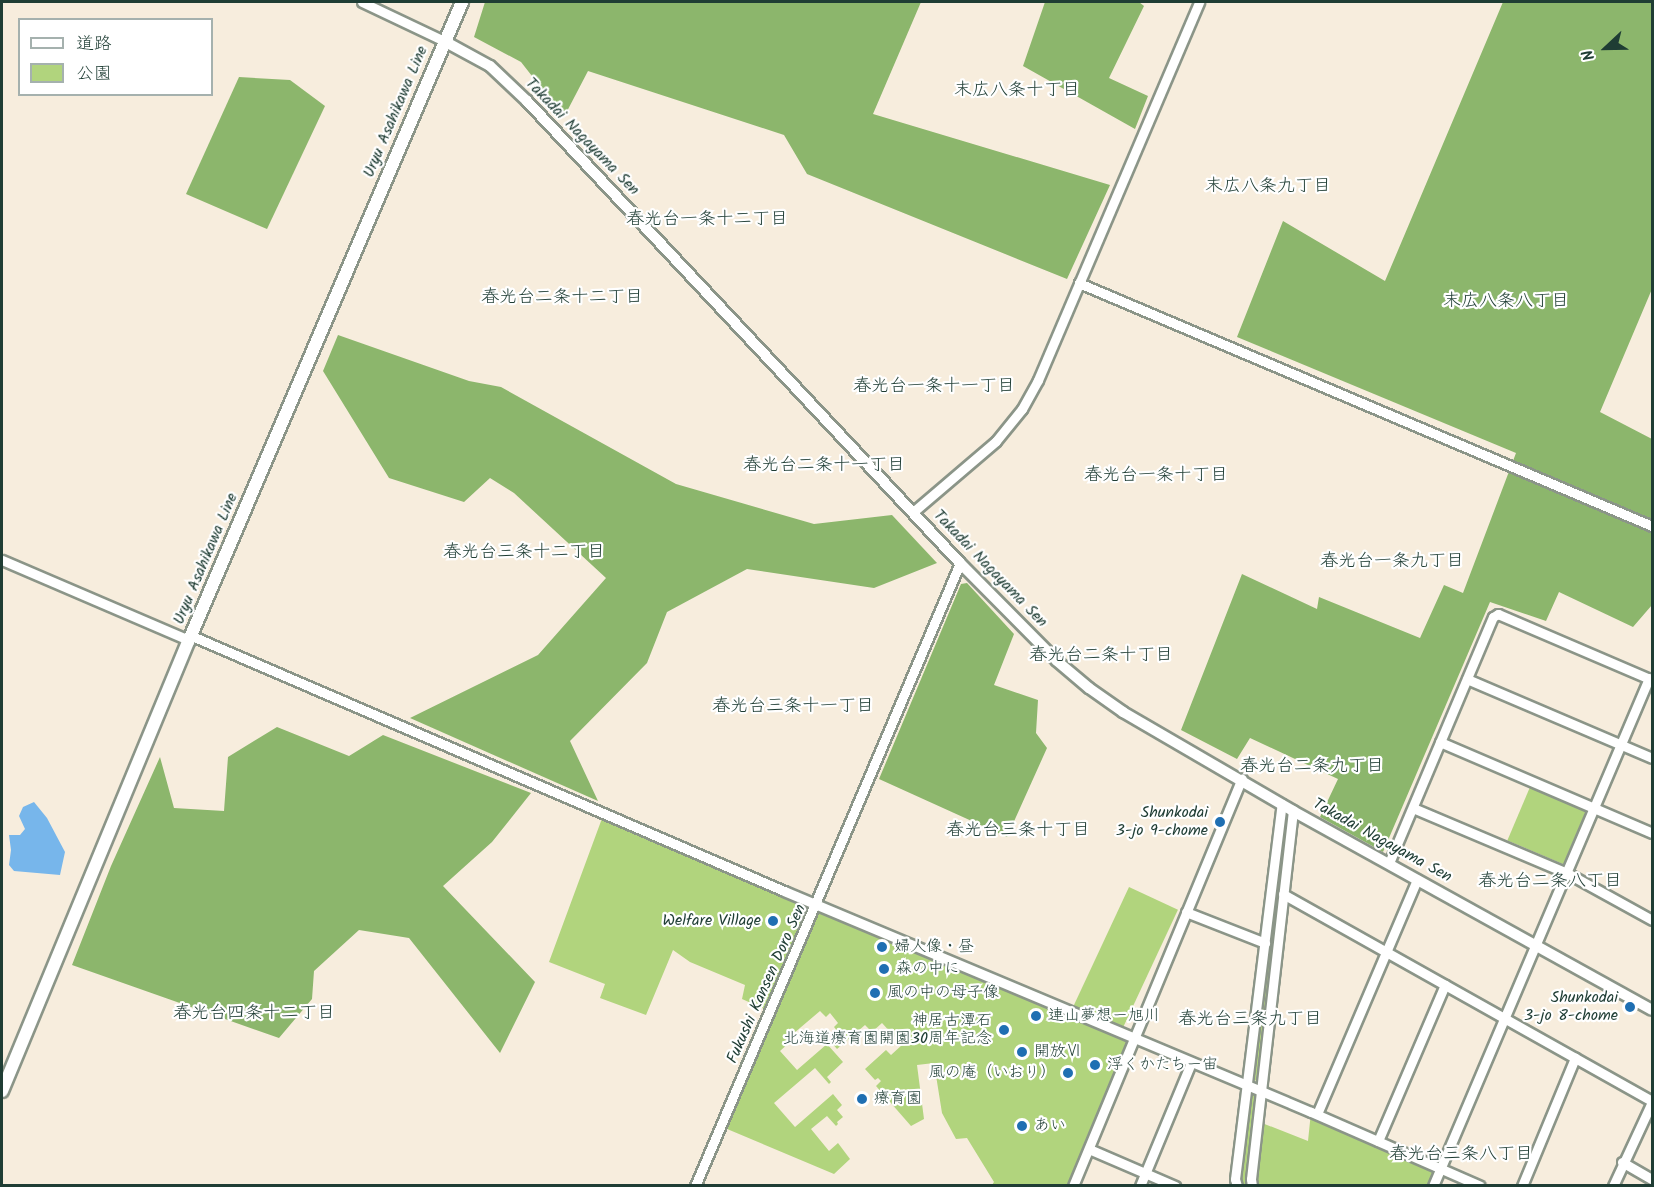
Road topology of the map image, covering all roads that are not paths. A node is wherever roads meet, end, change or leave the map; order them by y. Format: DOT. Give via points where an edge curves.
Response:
graph roads {
  1 [pos="362,2"];
  2 [pos="462,2"];
  3 [pos="1199,2"];
  4 [pos="444,41"];
  5 [pos="1080,283"];
  6 [pos="913,512"];
  7 [pos="1653,526"];
  8 [pos="2,560"];
  9 [pos="960,563"];
  10 [pos="191,638"];
  11 [pos="1467,679"];
  12 [pos="1652,679"];
  13 [pos="1440,742"];
  14 [pos="1621,744"];
  15 [pos="1653,758"];
  16 [pos="1242,779"];
  17 [pos="1282,804"];
  18 [pos="1413,808"];
  19 [pos="1594,808"];
  20 [pos="1293,811"];
  21 [pos="1653,833"];
  22 [pos="1389,863"];
  23 [pos="1567,873"];
  24 [pos="1417,879"];
  25 [pos="1283,894"];
  26 [pos="816,905"];
  27 [pos="1186,912"];
  28 [pos="1653,920"];
  29 [pos="1265,943"];
  30 [pos="1535,946"];
  31 [pos="1386,952"];
  32 [pos="1445,985"];
  33 [pos="1653,1010"];
  34 [pos="1504,1018"];
  35 [pos="1135,1038"];
  36 [pos="1575,1058"];
  37 [pos="1191,1063"];
  38 [pos="1249,1087"];
  39 [pos="2,1091"];
  40 [pos="1261,1092"];
  41 [pos="1653,1101"];
  42 [pos="1317,1114"];
  43 [pos="1378,1141"];
  44 [pos="1089,1149"];
  45 [pos="1622,1162"];
  46 [pos="1441,1169"];
  47 [pos="1145,1172"];
  48 [pos="1653,1179"];
  49 [pos="695,1185"];
  50 [pos="1073,1185"];
  51 [pos="1140,1185"];
  52 [pos="1175,1185"];
  53 [pos="1237,1185"];
  54 [pos="1252,1185"];
  55 [pos="1433,1185"];
  56 [pos="1480,1185"];
  57 [pos="1522,1185"];
  58 [pos="1613,1185"];
  1 -- 4 [label="street"];
  2 -- 4 [label="main road"];
  3 -- 5 [label="street"];
  4 -- 6 [label="street, Takadai Nagayama Sen" via="490,66 526,101"];
  4 -- 10 [label="main road, Uryu Asahikawa Line"];
  5 -- 6 [label="street" via="1022,409 996,441"];
  5 -- 7 [label="street"];
  6 -- 9 [label="street, Takadai Nagayama Sen"];
  8 -- 10 [label="street"];
  9 -- 16 [label="street, Takadai Nagayama Sen" via="1089,688 1123,712"];
  9 -- 26 [label="street"];
  10 -- 26 [label="street"];
  10 -- 39 [label="main road, Uryu Asahikawa Line"];
  11 -- 12 [label="street" via="1493,617 1498,614"];
  11 -- 13 [label="street"];
  11 -- 14 [label="street"];
  12 -- 14 [label="street"];
  13 -- 18 [label="street"];
  13 -- 19 [label="street"];
  14 -- 15 [label="street"];
  14 -- 19 [label="street"];
  16 -- 17 [label="street, Takadai Nagayama Sen"];
  16 -- 27 [label="street"];
  17 -- 20 [label="street, Takadai Nagayama Sen"];
  17 -- 29 [label="street"];
  18 -- 22 [label="street"];
  18 -- 23 [label="street"];
  19 -- 21 [label="street"];
  19 -- 23 [label="street"];
  20 -- 22 [label="street, Takadai Nagayama Sen"];
  20 -- 25 [label="street"];
  22 -- 24 [label="street, Takadai Nagayama Sen"];
  23 -- 28 [label="street"];
  23 -- 30 [label="street"];
  24 -- 30 [label="street, Takadai Nagayama Sen"];
  24 -- 31 [label="street"];
  25 -- 31 [label="street"];
  25 -- 40 [label="street"];
  26 -- 35 [label="street, Fukushi Kansen Doro Sen"];
  26 -- 49 [label="street, Fukushi Kansen Doro Sen"];
  27 -- 29 [label="street"];
  27 -- 35 [label="street"];
  29 -- 38 [label="street"];
  30 -- 33 [label="street, Takadai Nagayama Sen"];
  30 -- 34 [label="street"];
  31 -- 32 [label="street"];
  31 -- 42 [label="street"];
  32 -- 34 [label="street"];
  32 -- 43 [label="street"];
  34 -- 36 [label="street"];
  34 -- 46 [label="street"];
  35 -- 37 [label="street, Fukushi Kansen Doro Sen"];
  35 -- 44 [label="street"];
  36 -- 41 [label="street"];
  36 -- 57 [label="street"];
  37 -- 38 [label="street, Fukushi Kansen Doro Sen"];
  37 -- 47 [label="street"];
  38 -- 40 [label="street, Fukushi Kansen Doro Sen"];
  38 -- 53 [label="street"];
  40 -- 42 [label="street, Fukushi Kansen Doro Sen"];
  40 -- 54 [label="street"];
  41 -- 45 [label="street"];
  42 -- 43 [label="street, Fukushi Kansen Doro Sen"];
  43 -- 46 [label="street, Fukushi Kansen Doro Sen"];
  44 -- 47 [label="street"];
  44 -- 50 [label="street"];
  45 -- 48 [label="street"];
  45 -- 58 [label="street"];
  46 -- 55 [label="street"];
  46 -- 56 [label="street, Fukushi Kansen Doro Sen"];
  47 -- 51 [label="street"];
  47 -- 52 [label="street"];
}
